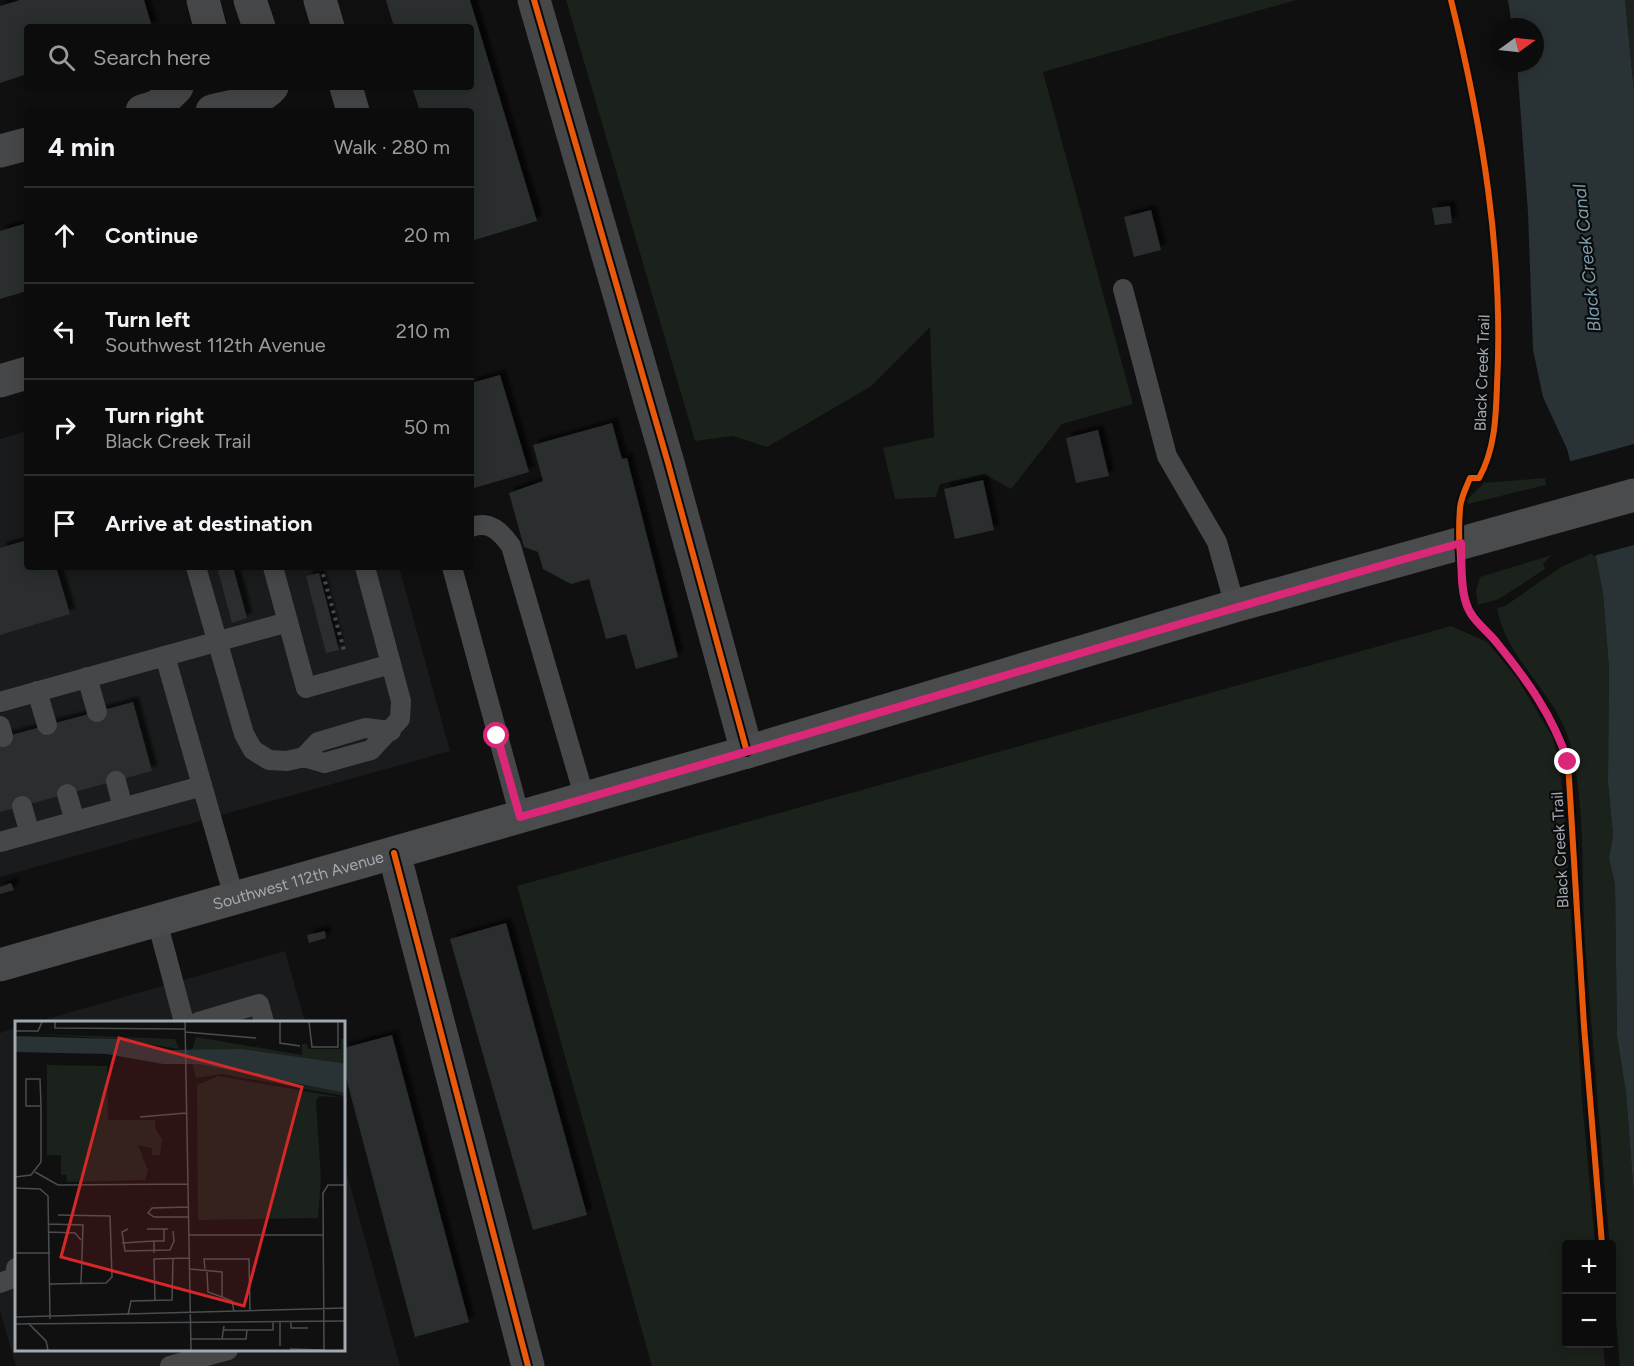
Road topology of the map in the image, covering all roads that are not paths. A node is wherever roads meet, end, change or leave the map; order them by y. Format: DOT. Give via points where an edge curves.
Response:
graph roads {
  1 [pos="183,0"];
  2 [pos="202,0"];
  3 [pos="250,0"];
  4 [pos="320,0"];
  5 [pos="534,0"];
  6 [pos="188,24"];
  7 [pos="209,24"];
  8 [pos="258,24"];
  9 [pos="327,24"];
  10 [pos="257,90"];
  11 [pos="347,90"];
  12 [pos="218,108"];
  13 [pos="352,108"];
  14 [pos="24,145"];
  15 [pos="0,151"];
  16 [pos="1122,289"];
  17 [pos="24,374"];
  18 [pos="0,381"];
  19 [pos="1634,495"];
  20 [pos="474,526"];
  21 [pos="197,570"];
  22 [pos="274,570"];
  23 [pos="366,570"];
  24 [pos="453,570"];
  25 [pos="1235,606"];
  26 [pos="288,622"];
  27 [pos="217,641"];
  28 [pos="165,656"];
  29 [pos="391,664"];
  30 [pos="87,677"];
  31 [pos="37,692"];
  32 [pos="0,702"];
  33 [pos="97,712"];
  34 [pos="47,725"];
  35 [pos="747,752"];
  36 [pos="116,781"];
  37 [pos="202,786"];
  38 [pos="67,794"];
  39 [pos="585,799"];
  40 [pos="22,806"];
  41 [pos="123,808"];
  42 [pos="520,817"];
  43 [pos="75,821"];
  44 [pos="30,834"];
  45 [pos="0,843"];
  46 [pos="394,853"];
  47 [pos="234,897"];
  48 [pos="157,921"];
  49 [pos="0,965"];
  50 [pos="183,1021"];
  51 [pos="204,1021"];
  52 [pos="263,1021"];
  53 [pos="15,1277"];
  54 [pos="0,1283"];
  55 [pos="224,1351"];
  56 [pos="170,1366"];
  57 [pos="528,1366"];
  1 -- 6 [label="street"];
  2 -- 7 [label="street"];
  3 -- 8 [label="street"];
  4 -- 9 [label="street"];
  5 -- 35 [label="street"];
  10 -- 12 [label="street"];
  11 -- 13 [label="street"];
  14 -- 15 [label="street"];
  16 -- 25 [label="lane" via="1167,456 1217,542"];
  17 -- 18 [label="street"];
  19 -- 25 [label="main road, Southwest 112th Avenue"];
  20 -- 39 [label="lane" via="493,527 511,546"];
  21 -- 27 [label="lane"];
  22 -- 26 [label="lane"];
  23 -- 29 [label="lane"];
  24 -- 42 [label="lane"];
  25 -- 35 [label="main road, Southwest 112th Avenue"];
  26 -- 27 [label="lane"];
  26 -- 29 [label="lane" via="306,688"];
  27 -- 28 [label="lane"];
  27 -- 29 [label="lane" via="244,734 253,750 269,760 304,757 318,742 365,728 391,731 400,718 401,701"];
  28 -- 30 [label="lane"];
  28 -- 37 [label="lane"];
  30 -- 31 [label="lane"];
  30 -- 33 [label="lane"];
  31 -- 32 [label="lane"];
  31 -- 34 [label="lane"];
  35 -- 39 [label="main road, Southwest 112th Avenue"];
  36 -- 41 [label="lane"];
  37 -- 41 [label="lane"];
  37 -- 47 [label="lane"];
  38 -- 43 [label="lane"];
  39 -- 42 [label="main road, Southwest 112th Avenue"];
  40 -- 44 [label="lane"];
  41 -- 43 [label="lane"];
  42 -- 46 [label="main road, Southwest 112th Avenue"];
  43 -- 44 [label="lane"];
  44 -- 45 [label="lane"];
  46 -- 47 [label="main road, Southwest 112th Avenue"];
  46 -- 57 [label="street"];
  47 -- 48 [label="main road, Southwest 112th Avenue"];
  48 -- 49 [label="main road, Southwest 112th Avenue"];
  48 -- 50 [label="lane"];
  51 -- 52 [label="lane" via="259,1004"];
  53 -- 54 [label="lane"];
  55 -- 56 [label="lane"];
}
